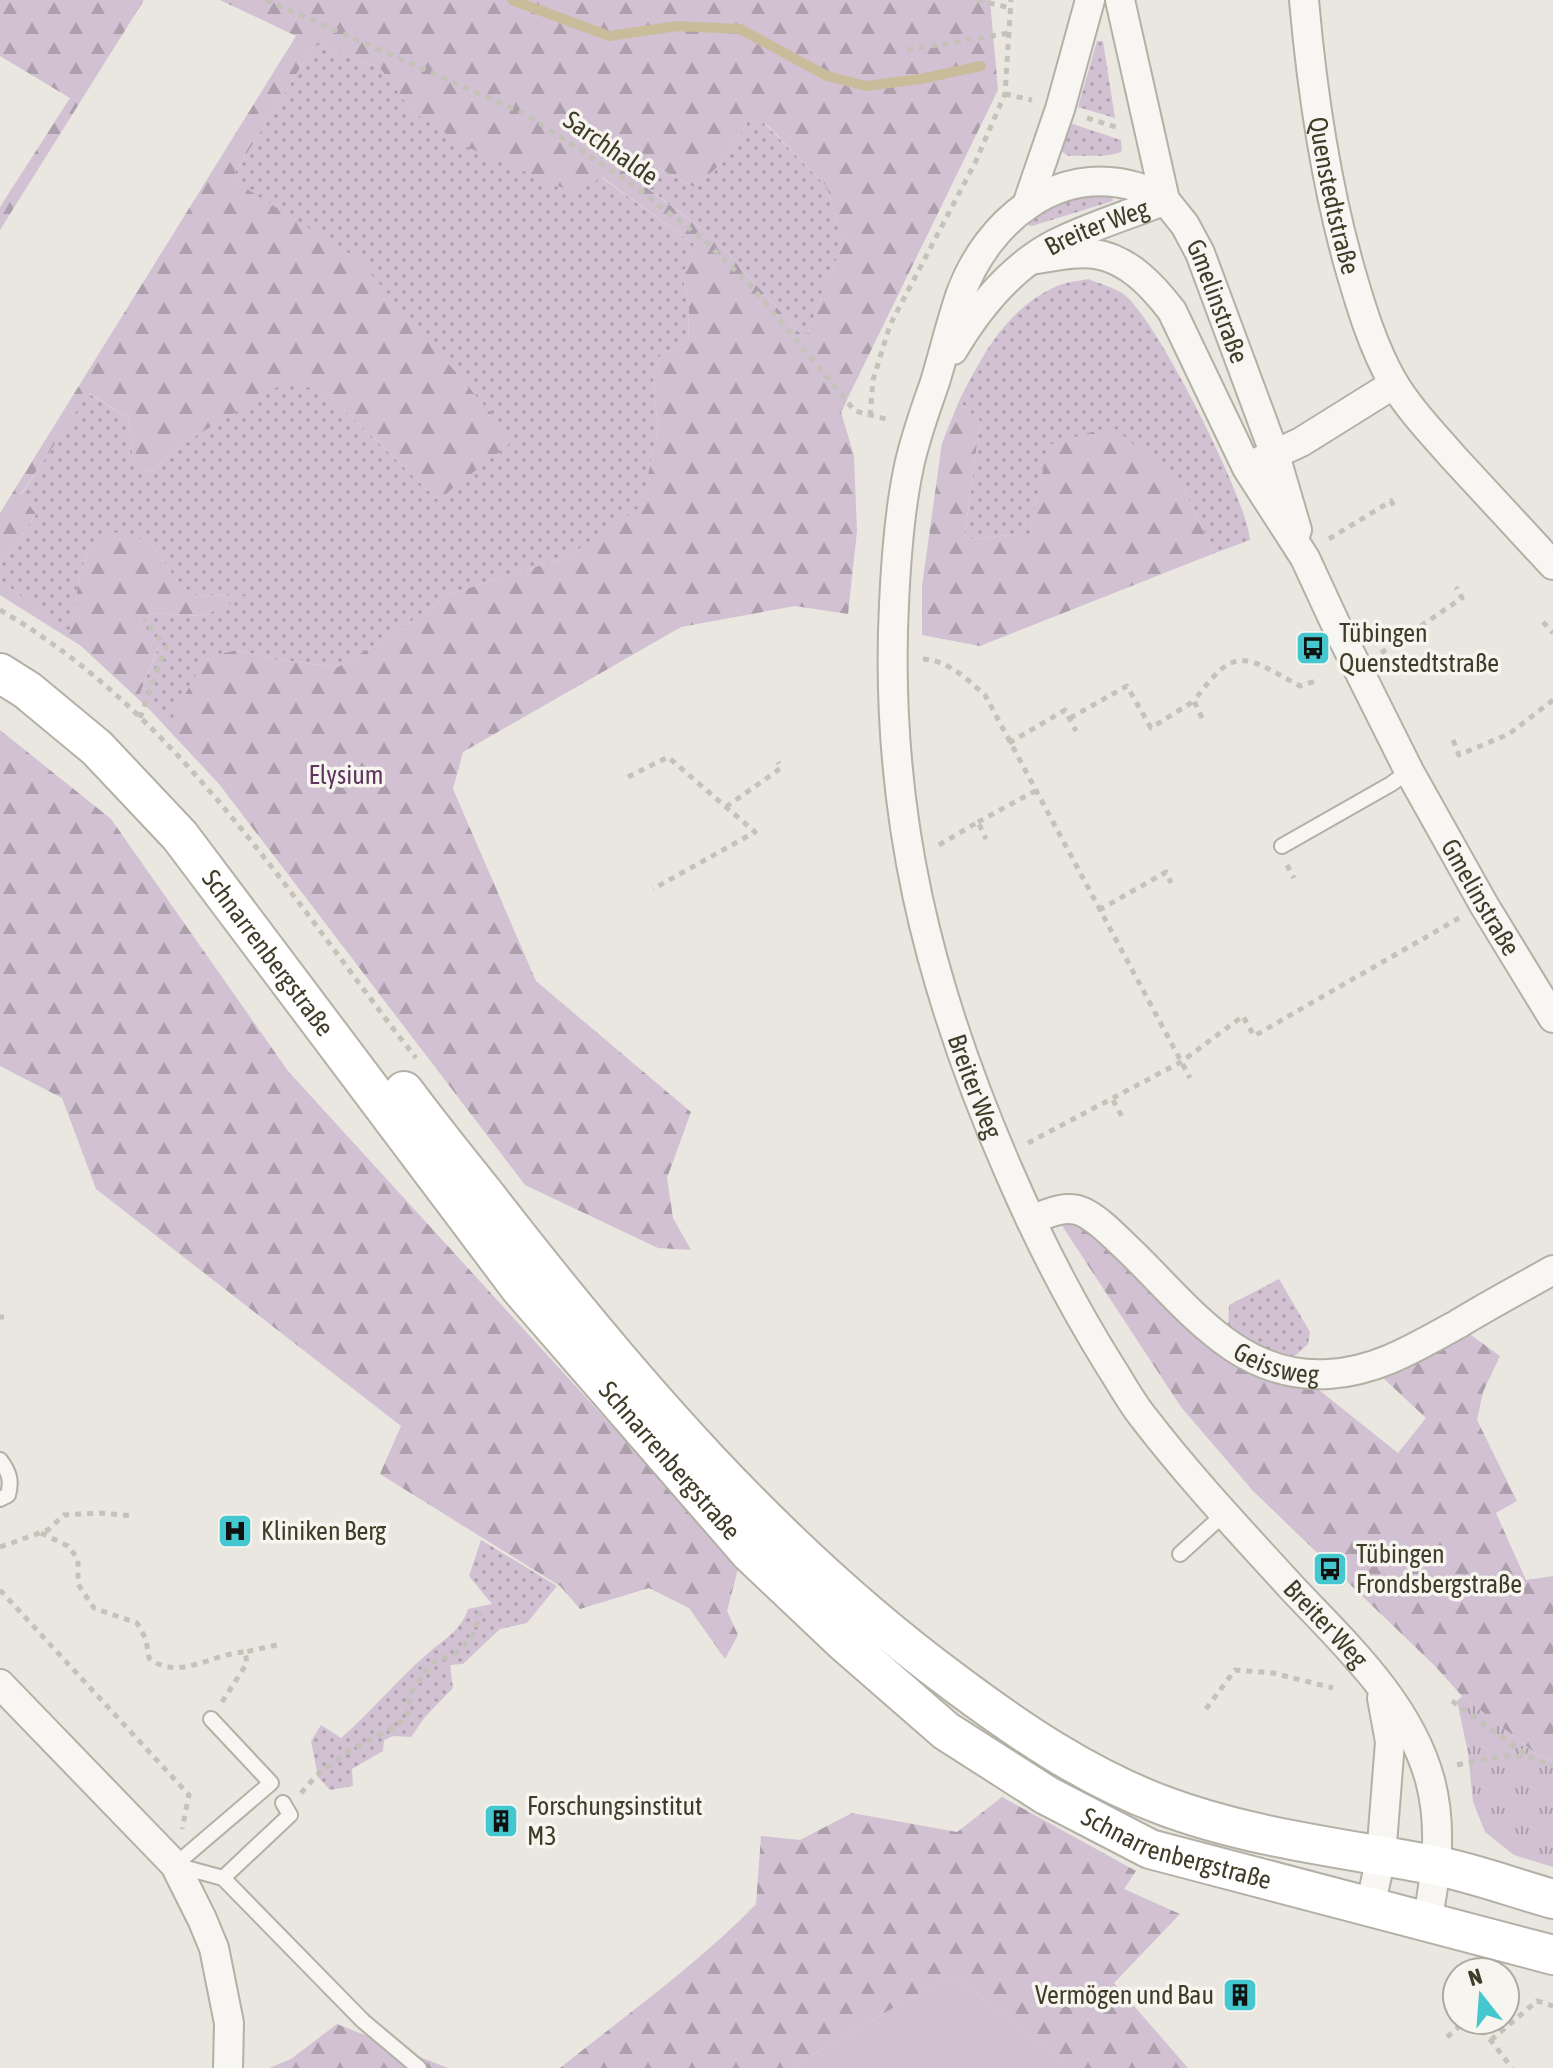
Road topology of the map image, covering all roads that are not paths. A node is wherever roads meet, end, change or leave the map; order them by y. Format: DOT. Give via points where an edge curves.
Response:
graph roads {
  1 [pos="1090,0"];
  2 [pos="1120,0"];
  3 [pos="1304,0"];
  4 [pos="1165,200"];
  5 [pos="1028,202"];
  6 [pos="1031,260"];
  7 [pos="937,375"];
  8 [pos="1394,384"];
  9 [pos="1275,455"];
  10 [pos="1247,468"];
  11 [pos="1305,556"];
  12 [pos="1553,565"];
  13 [pos="0,643"];
  14 [pos="0,673"];
  15 [pos="1409,771"];
  16 [pos="1282,846"];
  17 [pos="1553,1018"];
  18 [pos="1031,1220"];
  19 [pos="1553,1270"];
  20 [pos="0,1460"];
  21 [pos="0,1499"];
  22 [pos="1224,1514"];
  23 [pos="1180,1554"];
  24 [pos="0,1684"];
  25 [pos="1379,1685"];
  26 [pos="211,1719"];
  27 [pos="283,1803"];
  28 [pos="1381,1857"];
  29 [pos="175,1865"];
  30 [pos="1438,1866"];
  31 [pos="223,1878"];
  32 [pos="1553,1899"];
  33 [pos="1370,1907"];
  34 [pos="1427,1923"];
  35 [pos="1553,1955"];
  36 [pos="228,2068"];
  37 [pos="419,2068"];
  1 -- 5 [label="street"];
  2 -- 4 [label="street, Gmelinstraße"];
  3 -- 8 [label="street, Quenstedtstraße" via="1313,89 1335,209 1362,311"];
  4 -- 5 [label="street, Breiter Weg" via="1137,187 1106,182 1062,185"];
  4 -- 6 [label="street, Breiter Weg" via="1074,235"];
  4 -- 9 [label="street, Gmelinstraße" via="1200,253"];
  5 -- 7 [label="street, Breiter Weg" via="1001,229 967,279"];
  6 -- 7 [label="street, Breiter Weg" via="990,297"];
  6 -- 10 [label="street, Gmelinstraße" via="1097,254 1135,271 1155,289 1179,324"];
  7 -- 18 [label="street, Breiter Weg" via="909,466 901,513 891,653 898,782 915,892 944,1003 988,1125"];
  8 -- 9 [label="street"];
  8 -- 12 [label="street, Quenstedtstraße"];
  9 -- 10 [label="street"];
  9 -- 11 [label="street, Gmelinstraße"];
  10 -- 11 [label="street, Gmelinstraße"];
  11 -- 15 [label="street, Gmelinstraße"];
  13 -- 28 [label="street, Schnarrenbergstraße" via="81,702 166,782 586,1322 727,1482 855,1604 1006,1722 1095,1775 1162,1805 1250,1831"];
  14 -- 33 [label="street, Schnarrenbergstraße" via="97,748 180,836 520,1288 750,1553 845,1643 946,1731 1046,1795 1150,1849"];
  15 -- 16 [label="lane"];
  15 -- 17 [label="street, Gmelinstraße"];
  18 -- 19 [label="street, Geissweg" via="1064,1209 1081,1211 1225,1343 1264,1365 1294,1373 1327,1374 1381,1364"];
  18 -- 22 [label="street, Breiter Weg" via="1086,1327 1141,1415"];
  20 -- 21 [label="lane" via="11,1484 8,1495"];
  22 -- 23 [label="lane"];
  22 -- 25 [label="street, Breiter Weg"];
  24 -- 29 [label="street"];
  25 -- 28 [label="street, Breiter Weg" via="1390,1742"];
  25 -- 30 [label="street, Breiter Weg" via="1408,1727 1429,1778"];
  26 -- 29 [label="lane" via="271,1783"];
  27 -- 31 [label="lane" via="290,1815"];
  28 -- 30 [label="street, Schnarrenbergstraße"];
  28 -- 33 [label="street, Breiter Weg"];
  29 -- 31 [label="lane"];
  29 -- 36 [label="street" via="214,1948 229,2023"];
  30 -- 32 [label="street, Schnarrenbergstraße"];
  30 -- 34 [label="street, Breiter Weg"];
  31 -- 37 [label="lane" via="363,2021"];
  33 -- 34 [label="street, Schnarrenbergstraße"];
  34 -- 35 [label="street, Schnarrenbergstraße"];
}
